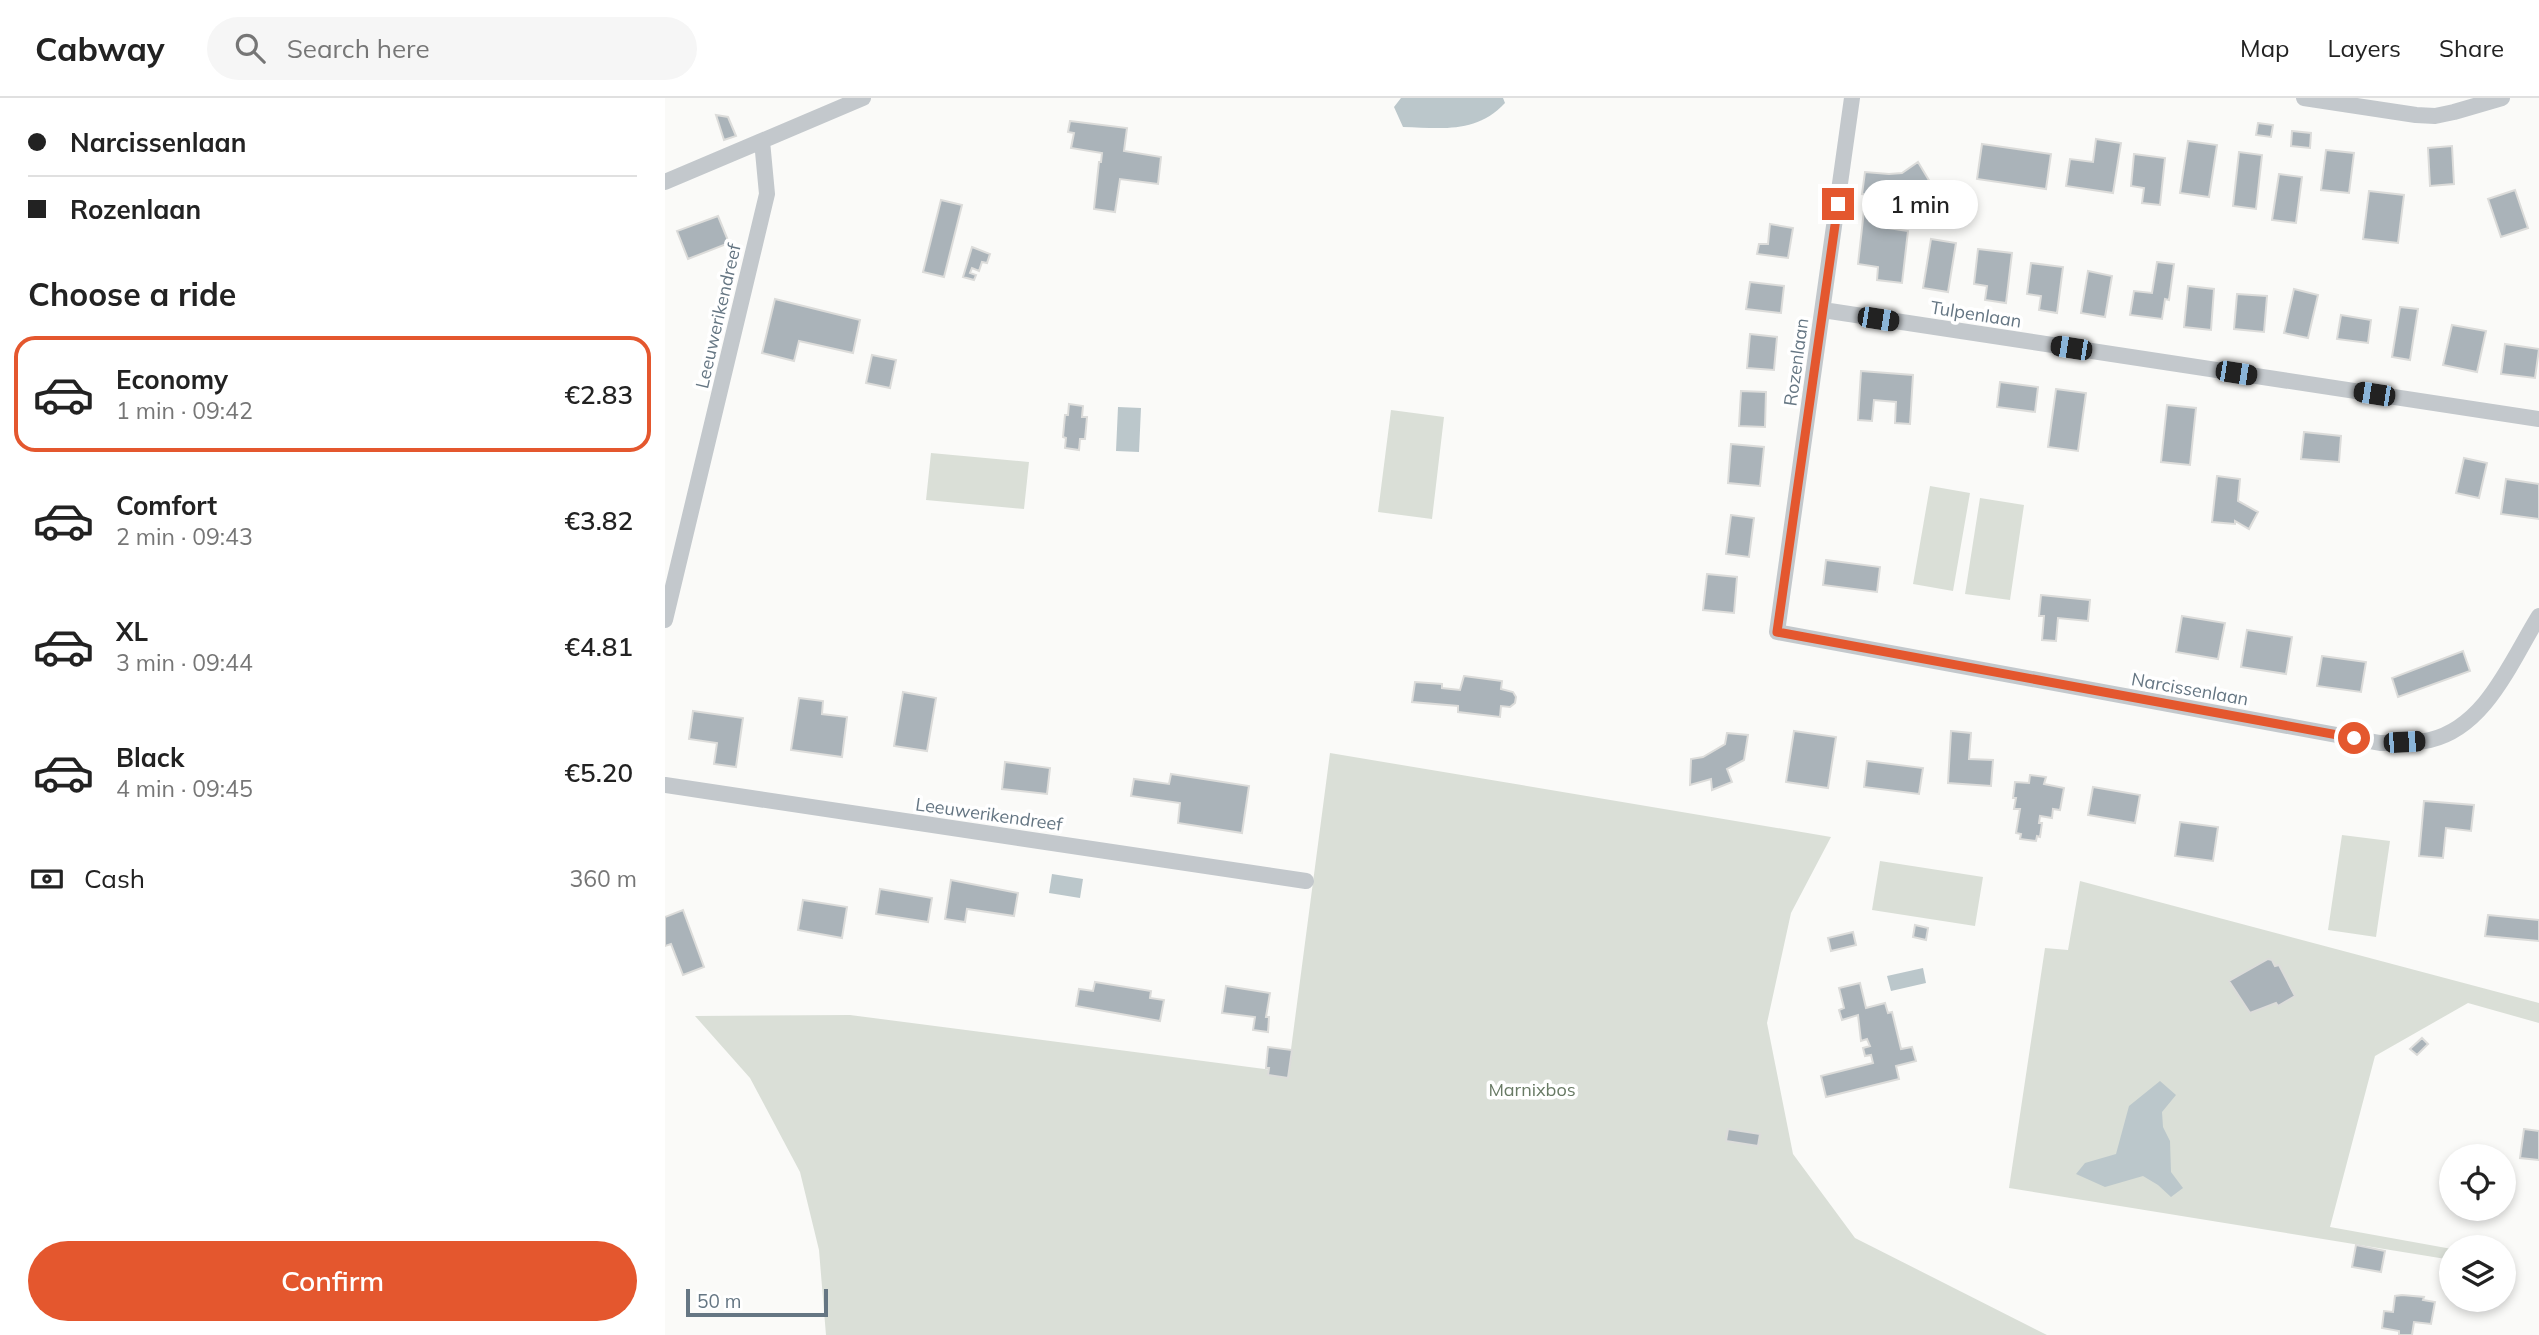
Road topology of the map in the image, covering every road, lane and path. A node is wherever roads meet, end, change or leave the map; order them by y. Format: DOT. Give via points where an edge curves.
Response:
graph roads {
  1 [pos="863,98"];
  2 [pos="1853,98"];
  3 [pos="2304,98"];
  4 [pos="2502,98"];
  5 [pos="762,141"];
  6 [pos="665,182"];
  7 [pos="1823,310"];
  8 [pos="2539,419"];
  9 [pos="2539,616"];
  10 [pos="665,620"];
  11 [pos="1777,632"];
  12 [pos="665,785"];
  13 [pos="1307,881"];
  1 -- 5 [label="street"];
  2 -- 7 [label="street, Rozenlaan"];
  3 -- 4 [label="street" via="2435,116"];
  5 -- 6 [label="street"];
  5 -- 10 [label="street, Leeuwerikendreef" via="767,194"];
  7 -- 8 [label="street, Tulpenlaan"];
  7 -- 11 [label="street, Rozenlaan"];
  9 -- 11 [label="street, Narcissenlaan" via="2483,708 2463,726 2428,740 2380,743"];
  12 -- 13 [label="street, Leeuwerikendreef"];
}
